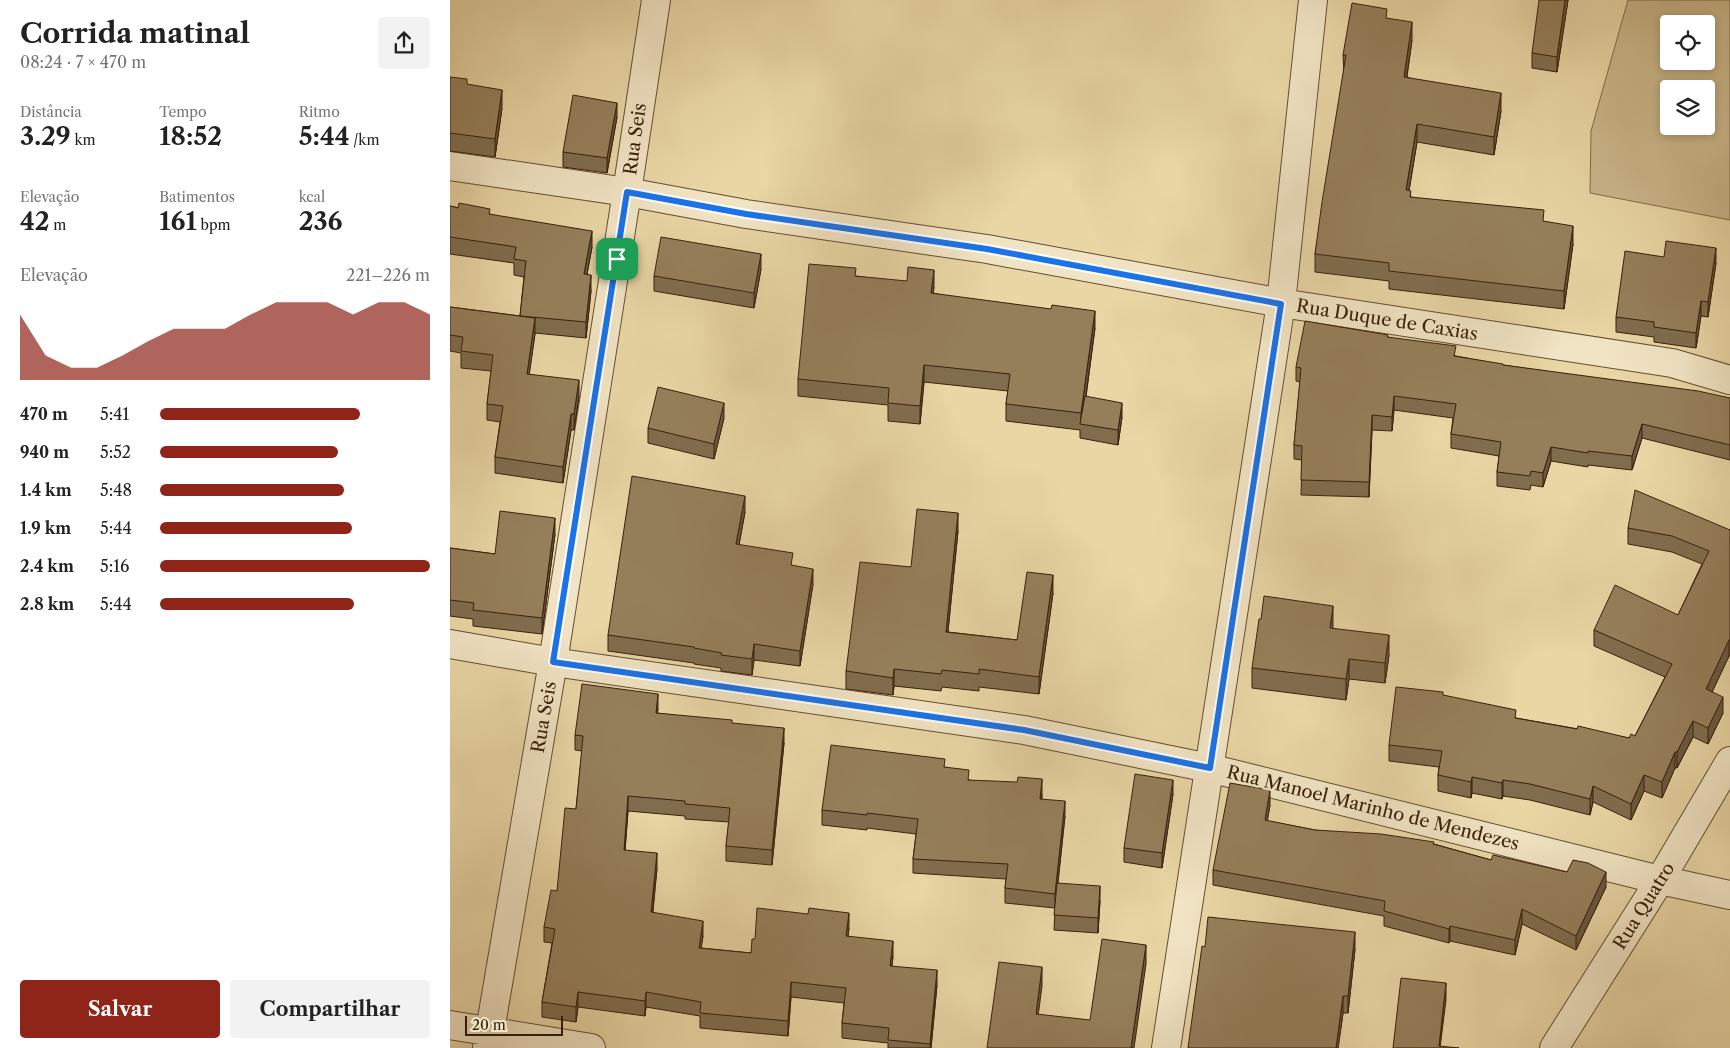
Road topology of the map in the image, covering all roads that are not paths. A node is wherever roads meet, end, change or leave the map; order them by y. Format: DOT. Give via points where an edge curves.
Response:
graph roads {
  1 [pos="656,0"];
  2 [pos="1313,0"];
  3 [pos="450,166"];
  4 [pos="627,192"];
  5 [pos="1281,304"];
  6 [pos="1730,380"];
  7 [pos="450,644"];
  8 [pos="553,662"];
  9 [pos="1730,761"];
  10 [pos="1210,768"];
  11 [pos="1660,880"];
  12 [pos="1730,895"];
  13 [pos="450,1025"];
  14 [pos="488,1040"];
  15 [pos="591,1048"];
  16 [pos="1166,1048"];
  17 [pos="1554,1048"];
  1 -- 4 [label="street, Rua Seis"];
  2 -- 5 [label="street"];
  3 -- 4 [label="street, Rua Duque de Caxias"];
  4 -- 5 [label="street, Rua Duque de Caxias" via="746,214 987,249"];
  4 -- 8 [label="street, Rua Seis"];
  5 -- 6 [label="street, Rua Duque de Caxias" via="1672,363"];
  5 -- 10 [label="street"];
  7 -- 8 [label="street, Rua Manoel Marinho de Mendezes"];
  8 -- 10 [label="street, Rua Manoel Marinho de Mendezes" via="1024,730"];
  8 -- 14 [label="street, Rua Seis"];
  9 -- 11 [label="street, Rua Quatro"];
  10 -- 11 [label="street, Rua Manoel Marinho de Mendezes"];
  10 -- 16 [label="street"];
  11 -- 12 [label="street, Rua Manoel Marinho de Mendezes"];
  11 -- 17 [label="street, Rua Quatro"];
  13 -- 14 [label="street"];
  14 -- 15 [label="street"];
}
